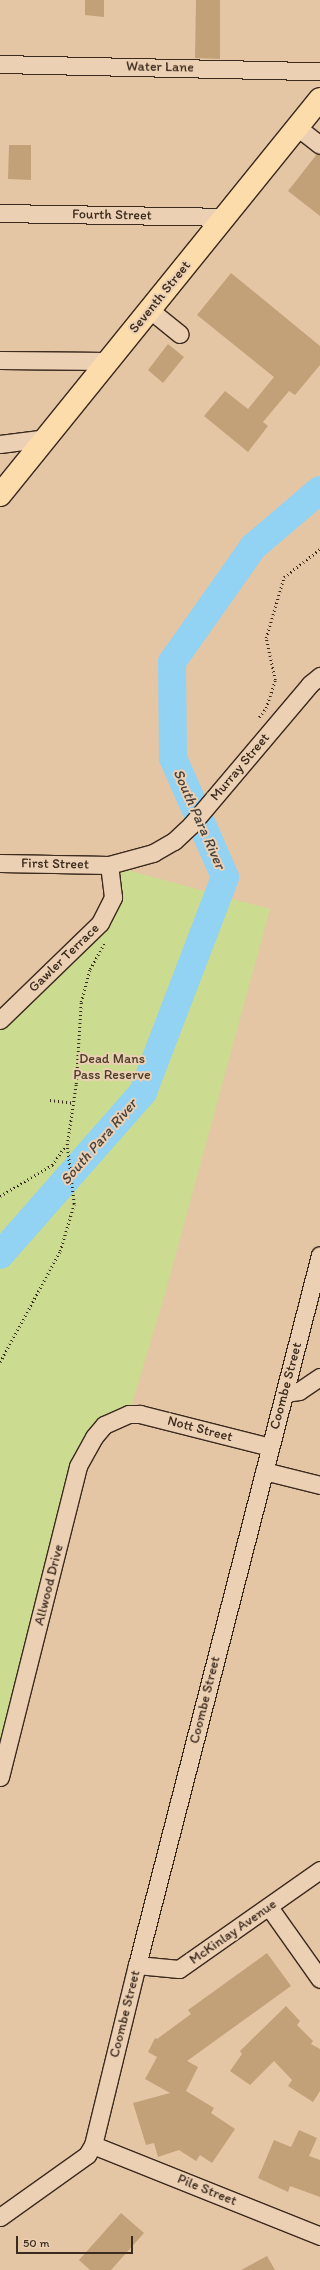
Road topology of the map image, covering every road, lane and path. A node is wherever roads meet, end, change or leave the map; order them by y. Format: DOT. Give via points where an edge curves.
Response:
graph roads {
  1 [pos="0,64"];
  2 [pos="320,71"];
  3 [pos="320,99"];
  4 [pos="297,127"];
  5 [pos="320,145"];
  6 [pos="0,213"];
  7 [pos="225,217"];
  8 [pos="150,310"];
  9 [pos="180,334"];
  10 [pos="0,360"];
  11 [pos="108,361"];
  12 [pos="46,438"];
  13 [pos="0,444"];
  14 [pos="0,495"];
  15 [pos="320,549"];
  16 [pos="320,676"];
  17 [pos="257,720"];
  18 [pos="0,863"];
  19 [pos="109,865"];
  20 [pos="107,939"];
  21 [pos="0,1020"];
  22 [pos="50,1100"];
  23 [pos="73,1103"];
  24 [pos="67,1145"];
  25 [pos="0,1196"];
  26 [pos="320,1255"];
  27 [pos="0,1362"];
  28 [pos="320,1377"];
  29 [pos="285,1392"];
  30 [pos="129,1414"];
  31 [pos="270,1447"];
  32 [pos="264,1471"];
  33 [pos="320,1485"];
  34 [pos="0,1777"];
  35 [pos="320,1870"];
  36 [pos="268,1908"];
  37 [pos="137,1965"];
  38 [pos="320,1979"];
  39 [pos="93,2145"];
  40 [pos="0,2217"];
  41 [pos="320,2236"];
  1 -- 2 [label="street, Water Lane"];
  3 -- 4 [label="main road, Seventh Street"];
  4 -- 5 [label="street"];
  4 -- 7 [label="main road, Seventh Street"];
  6 -- 7 [label="street, Fourth Street"];
  7 -- 8 [label="main road, Seventh Street"];
  8 -- 9 [label="street"];
  8 -- 11 [label="main road, Seventh Street"];
  10 -- 11 [label="street"];
  11 -- 12 [label="main road, Seventh Street"];
  12 -- 13 [label="street"];
  12 -- 14 [label="main road, Seventh Street"];
  15 -- 17 [label="path" via="284,577 266,638 275,680 266,708"];
  16 -- 19 [label="street, Murray Street" via="310,684 206,808 174,841 153,853"];
  18 -- 19 [label="street, First Street"];
  19 -- 21 [label="street, Gawler Terrace" via="113,897 100,923"];
  20 -- 23 [label="path" via="90,969 81,1002"];
  22 -- 23 [label="path"];
  23 -- 24 [label="path"];
  24 -- 25 [label="path" via="52,1165"];
  24 -- 27 [label="path" via="74,1204 60,1251"];
  26 -- 29 [label="street, Coombe Street"];
  28 -- 29 [label="street" via="299,1391"];
  29 -- 31 [label="street, Coombe Street"];
  30 -- 31 [label="street, Nott Street" via="156,1416"];
  30 -- 34 [label="street, Allwood Drive" via="104,1425 86,1448 78,1466"];
  31 -- 32 [label="street, Coombe Street"];
  32 -- 33 [label="street"];
  32 -- 37 [label="street, Coombe Street"];
  35 -- 36 [label="street, McKinlay Avenue"];
  36 -- 37 [label="street, McKinlay Avenue" via="179,1969"];
  36 -- 38 [label="street"];
  37 -- 39 [label="street, Coombe Street"];
  39 -- 40 [label="street" via="87,2155"];
  39 -- 41 [label="street, Pile Street"];
}
